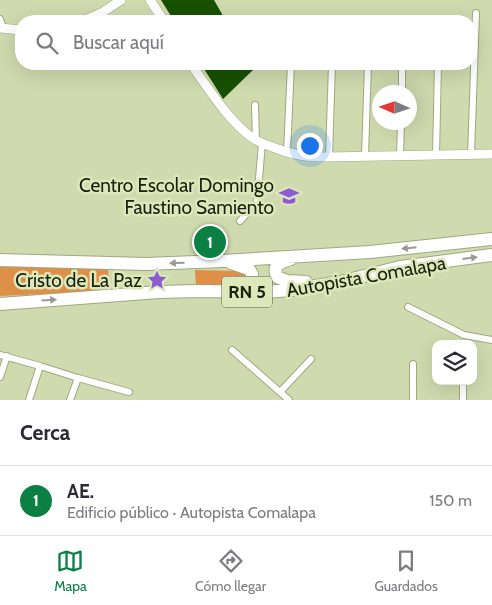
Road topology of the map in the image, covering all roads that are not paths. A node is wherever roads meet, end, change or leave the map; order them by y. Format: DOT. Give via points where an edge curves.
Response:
graph roads {
  1 [pos="121,0"];
  2 [pos="150,0"];
  3 [pos="476,12"];
  4 [pos="96,15"];
  5 [pos="160,15"];
  6 [pos="476,15"];
  7 [pos="0,19"];
  8 [pos="2,28"];
  9 [pos="15,29"];
  10 [pos="195,70"];
  11 [pos="291,70"];
  12 [pos="332,70"];
  13 [pos="368,70"];
  14 [pos="402,70"];
  15 [pos="438,70"];
  16 [pos="474,70"];
  17 [pos="402,85"];
  18 [pos="255,106"];
  19 [pos="401,130"];
  20 [pos="259,142"];
  21 [pos="288,153"];
  22 [pos="492,154"];
  23 [pos="436,155"];
  24 [pos="472,155"];
  25 [pos="365,156"];
  26 [pos="400,156"];
  27 [pos="329,157"];
  28 [pos="240,220"];
  29 [pos="492,239"];
  30 [pos="316,255"];
  31 [pos="492,255"];
  32 [pos="0,260"];
  33 [pos="222,261"];
  34 [pos="340,282"];
  35 [pos="216,291"];
  36 [pos="0,304"];
  37 [pos="408,306"];
  38 [pos="464,335"];
  39 [pos="464,340"];
  40 [pos="492,340"];
  41 [pos="232,350"];
  42 [pos="3,356"];
  43 [pos="311,359"];
  44 [pos="412,364"];
  45 [pos="40,366"];
  46 [pos="0,377"];
  47 [pos="78,378"];
  48 [pos="463,385"];
  49 [pos="129,392"];
  50 [pos="280,392"];
  51 [pos="29,400"];
  52 [pos="70,400"];
  53 [pos="289,400"];
  54 [pos="413,400"];
  55 [pos="463,400"];
  1 -- 4 [label="main road"];
  2 -- 5 [label="main road"];
  3 -- 6 [label="street"];
  7 -- 8 [label="street"];
  8 -- 9 [label="main road"];
  10 -- 20 [label="main road" via="228,114"];
  11 -- 21 [label="street"];
  12 -- 27 [label="street"];
  13 -- 25 [label="street"];
  14 -- 17 [label="street"];
  15 -- 23 [label="street"];
  16 -- 24 [label="street"];
  18 -- 20 [label="street"];
  19 -- 26 [label="street"];
  20 -- 21 [label="main road"];
  20 -- 28 [label="street" via="257,202"];
  21 -- 27 [label="main road"];
  22 -- 24 [label="main road"];
  23 -- 24 [label="main road"];
  23 -- 26 [label="main road"];
  25 -- 26 [label="main road"];
  25 -- 27 [label="main road"];
  29 -- 30 [label="highway, Autopista Comalapa / RN 5, one-way"];
  30 -- 33 [label="highway, Autopista Comalapa / RN 5"];
  30 -- 34 [label="highway" via="281,263 276,266 276,274 280,279 292,282"];
  34 -- 31 [label="highway, Autopista Comalapa / RN 5, one-way" via="400,266"];
  33 -- 32 [label="highway, Autopista Comalapa / RN 5, one-way" via="146,264"];
  33 -- 35 [label="highway" via="249,269 252,280 244,286"];
  34 -- 35 [label="highway, Autopista Comalapa / RN 5" via="266,292"];
  36 -- 35 [label="highway, Autopista Comalapa / RN 5, one-way" via="141,293"];
  37 -- 38 [label="street"];
  38 -- 39 [label="street"];
  38 -- 40 [label="street"];
  41 -- 50 [label="street"];
  42 -- 45 [label="street"];
  42 -- 46 [label="street"];
  43 -- 50 [label="street"];
  44 -- 54 [label="street"];
  45 -- 47 [label="street"];
  45 -- 51 [label="street"];
  47 -- 49 [label="street"];
  47 -- 52 [label="street"];
  48 -- 55 [label="street"];
  50 -- 53 [label="street"];
}
